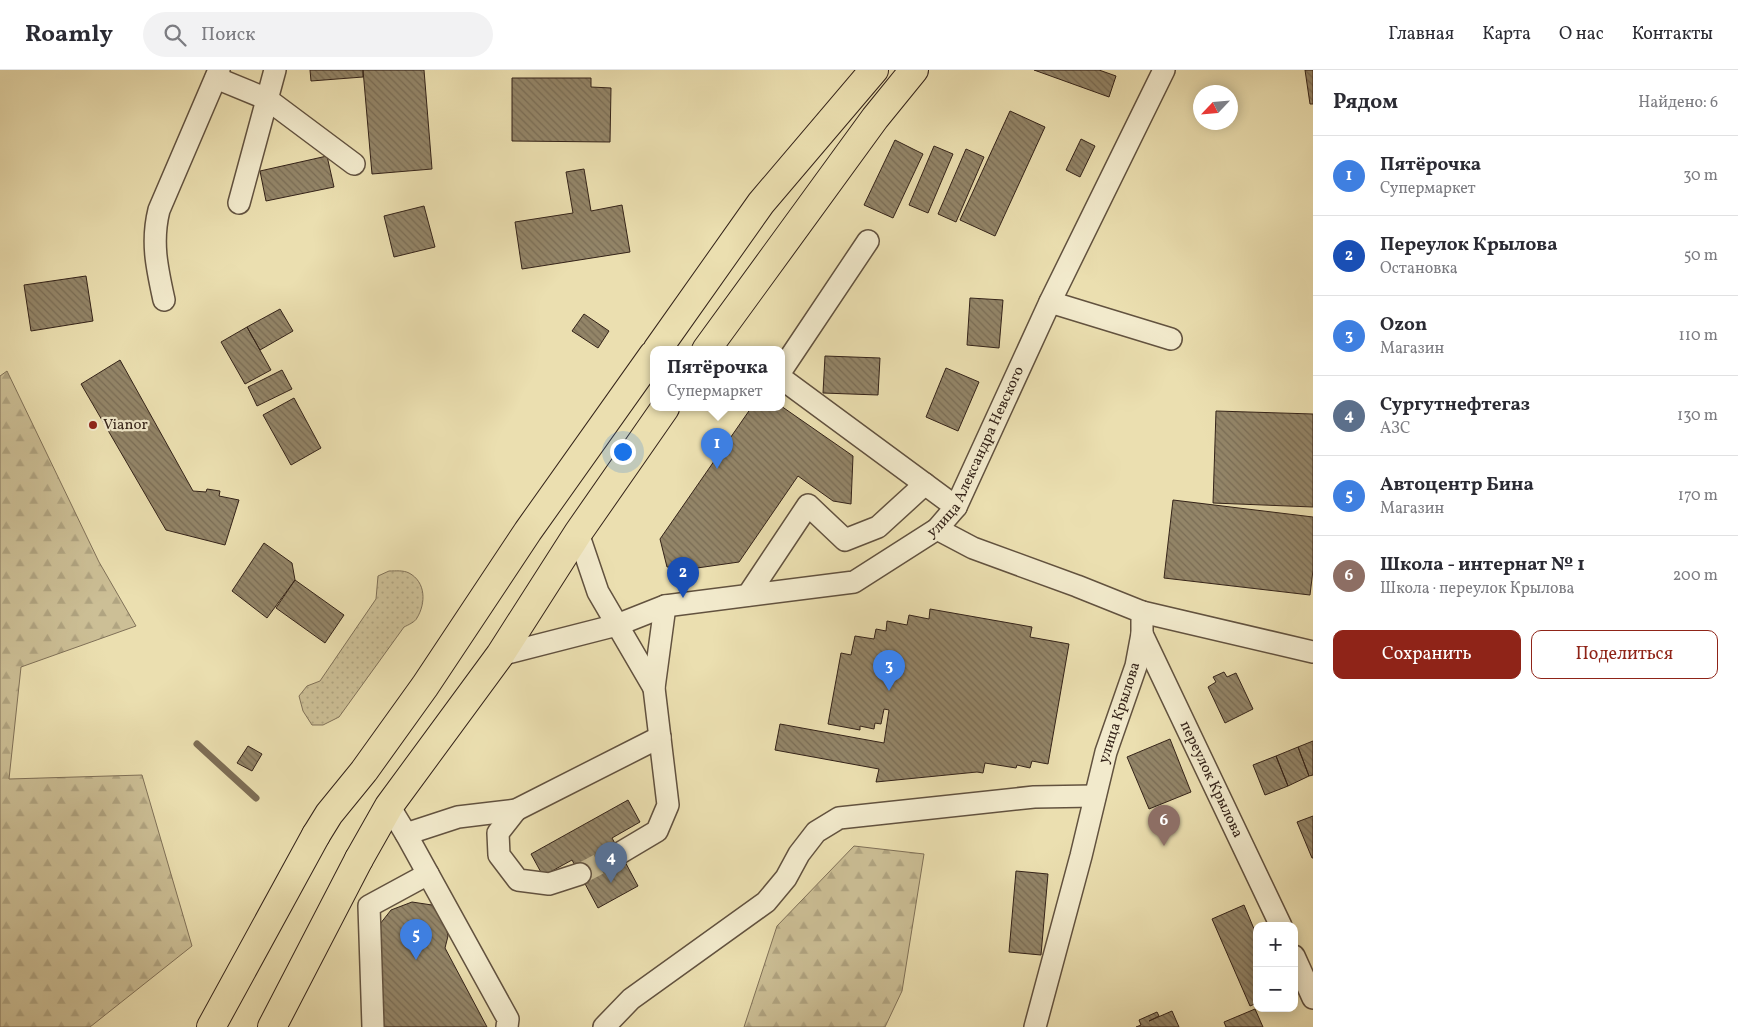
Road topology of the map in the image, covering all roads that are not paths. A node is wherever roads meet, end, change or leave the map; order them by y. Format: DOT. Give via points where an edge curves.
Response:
graph roads {
  1 [pos="275,70"];
  2 [pos="874,70"];
  3 [pos="914,70"];
  4 [pos="1164,70"];
  5 [pos="217,74"];
  6 [pos="267,99"];
  7 [pos="354,164"];
  8 [pos="239,203"];
  9 [pos="868,241"];
  10 [pos="164,300"];
  11 [pos="1050,302"];
  12 [pos="1172,339"];
  13 [pos="660,346"];
  14 [pos="709,346"];
  15 [pos="650,359"];
  16 [pos="785,365"];
  17 [pos="785,381"];
  18 [pos="663,411"];
  19 [pos="924,484"];
  20 [pos="956,507"];
  21 [pos="938,529"];
  22 [pos="578,533"];
  23 [pos="748,595"];
  24 [pos="665,606"];
  25 [pos="1142,612"];
  26 [pos="617,625"];
  27 [pos="1142,634"];
  28 [pos="1313,652"];
  29 [pos="500,656"];
  30 [pos="654,688"];
  31 [pos="660,737"];
  32 [pos="1095,796"];
  33 [pos="389,806"];
  34 [pos="516,810"];
  35 [pos="406,834"];
  36 [pos="620,853"];
  37 [pos="428,874"];
  38 [pos="580,874"];
  39 [pos="1278,922"];
  40 [pos="1298,965"];
  41 [pos="1313,998"];
  42 [pos="211,1027"];
  43 [pos="272,1027"];
  44 [pos="373,1027"];
  45 [pos="507,1027"];
  46 [pos="604,1027"];
  47 [pos="1035,1027"];
  1 -- 6 [label="street"];
  2 -- 13 [label="main road" via="761,203"];
  3 -- 14 [label="main road" via="875,118"];
  4 -- 11 [label="street, улица Александра Невского"];
  5 -- 6 [label="street"];
  5 -- 10 [label="street" via="155,224 154,255"];
  6 -- 7 [label="street"];
  6 -- 8 [label="street"];
  9 -- 16 [label="street"];
  11 -- 12 [label="street"];
  11 -- 20 [label="street, улица Александра Невского"];
  15 -- 42 [label="main road" via="528,531 425,686 329,814"];
  17 -- 19 [label="street"];
  18 -- 22 [label="main road"];
  19 -- 20 [label="street"];
  19 -- 23 [label="street" via="878,527 845,540 808,505"];
  20 -- 21 [label="street, улица Александра Невского"];
  21 -- 23 [label="street, улица Александра Невского" via="854,582"];
  21 -- 25 [label="street" via="973,548 1101,587"];
  22 -- 26 [label="street" via="598,592"];
  22 -- 29 [label="main road"];
  23 -- 24 [label="street, улица Александра Невского"];
  24 -- 26 [label="street, улица Александра Невского"];
  24 -- 30 [label="street"];
  25 -- 27 [label="street, улица Крылова"];
  25 -- 28 [label="street"];
  26 -- 29 [label="street, улица Александра Невского"];
  26 -- 30 [label="street"];
  27 -- 32 [label="street, улица Крылова" via="1136,666 1106,752"];
  27 -- 39 [label="street, переулок Крылова"];
  29 -- 33 [label="main road"];
  30 -- 31 [label="street"];
  31 -- 34 [label="street"];
  31 -- 36 [label="street" via="668,805 657,831"];
  32 -- 46 [label="street" via="1034,797 839,818 816,832 766,902 631,999"];
  32 -- 47 [label="street, улица Крылова"];
  33 -- 35 [label="street"];
  33 -- 43 [label="main road"];
  34 -- 35 [label="street" via="458,817"];
  34 -- 38 [label="street" via="498,834 499,855 518,880 549,884"];
  35 -- 37 [label="street"];
  37 -- 44 [label="street" via="369,906"];
  37 -- 45 [label="street" via="508,1019"];
  40 -- 41 [label="street"];
}
